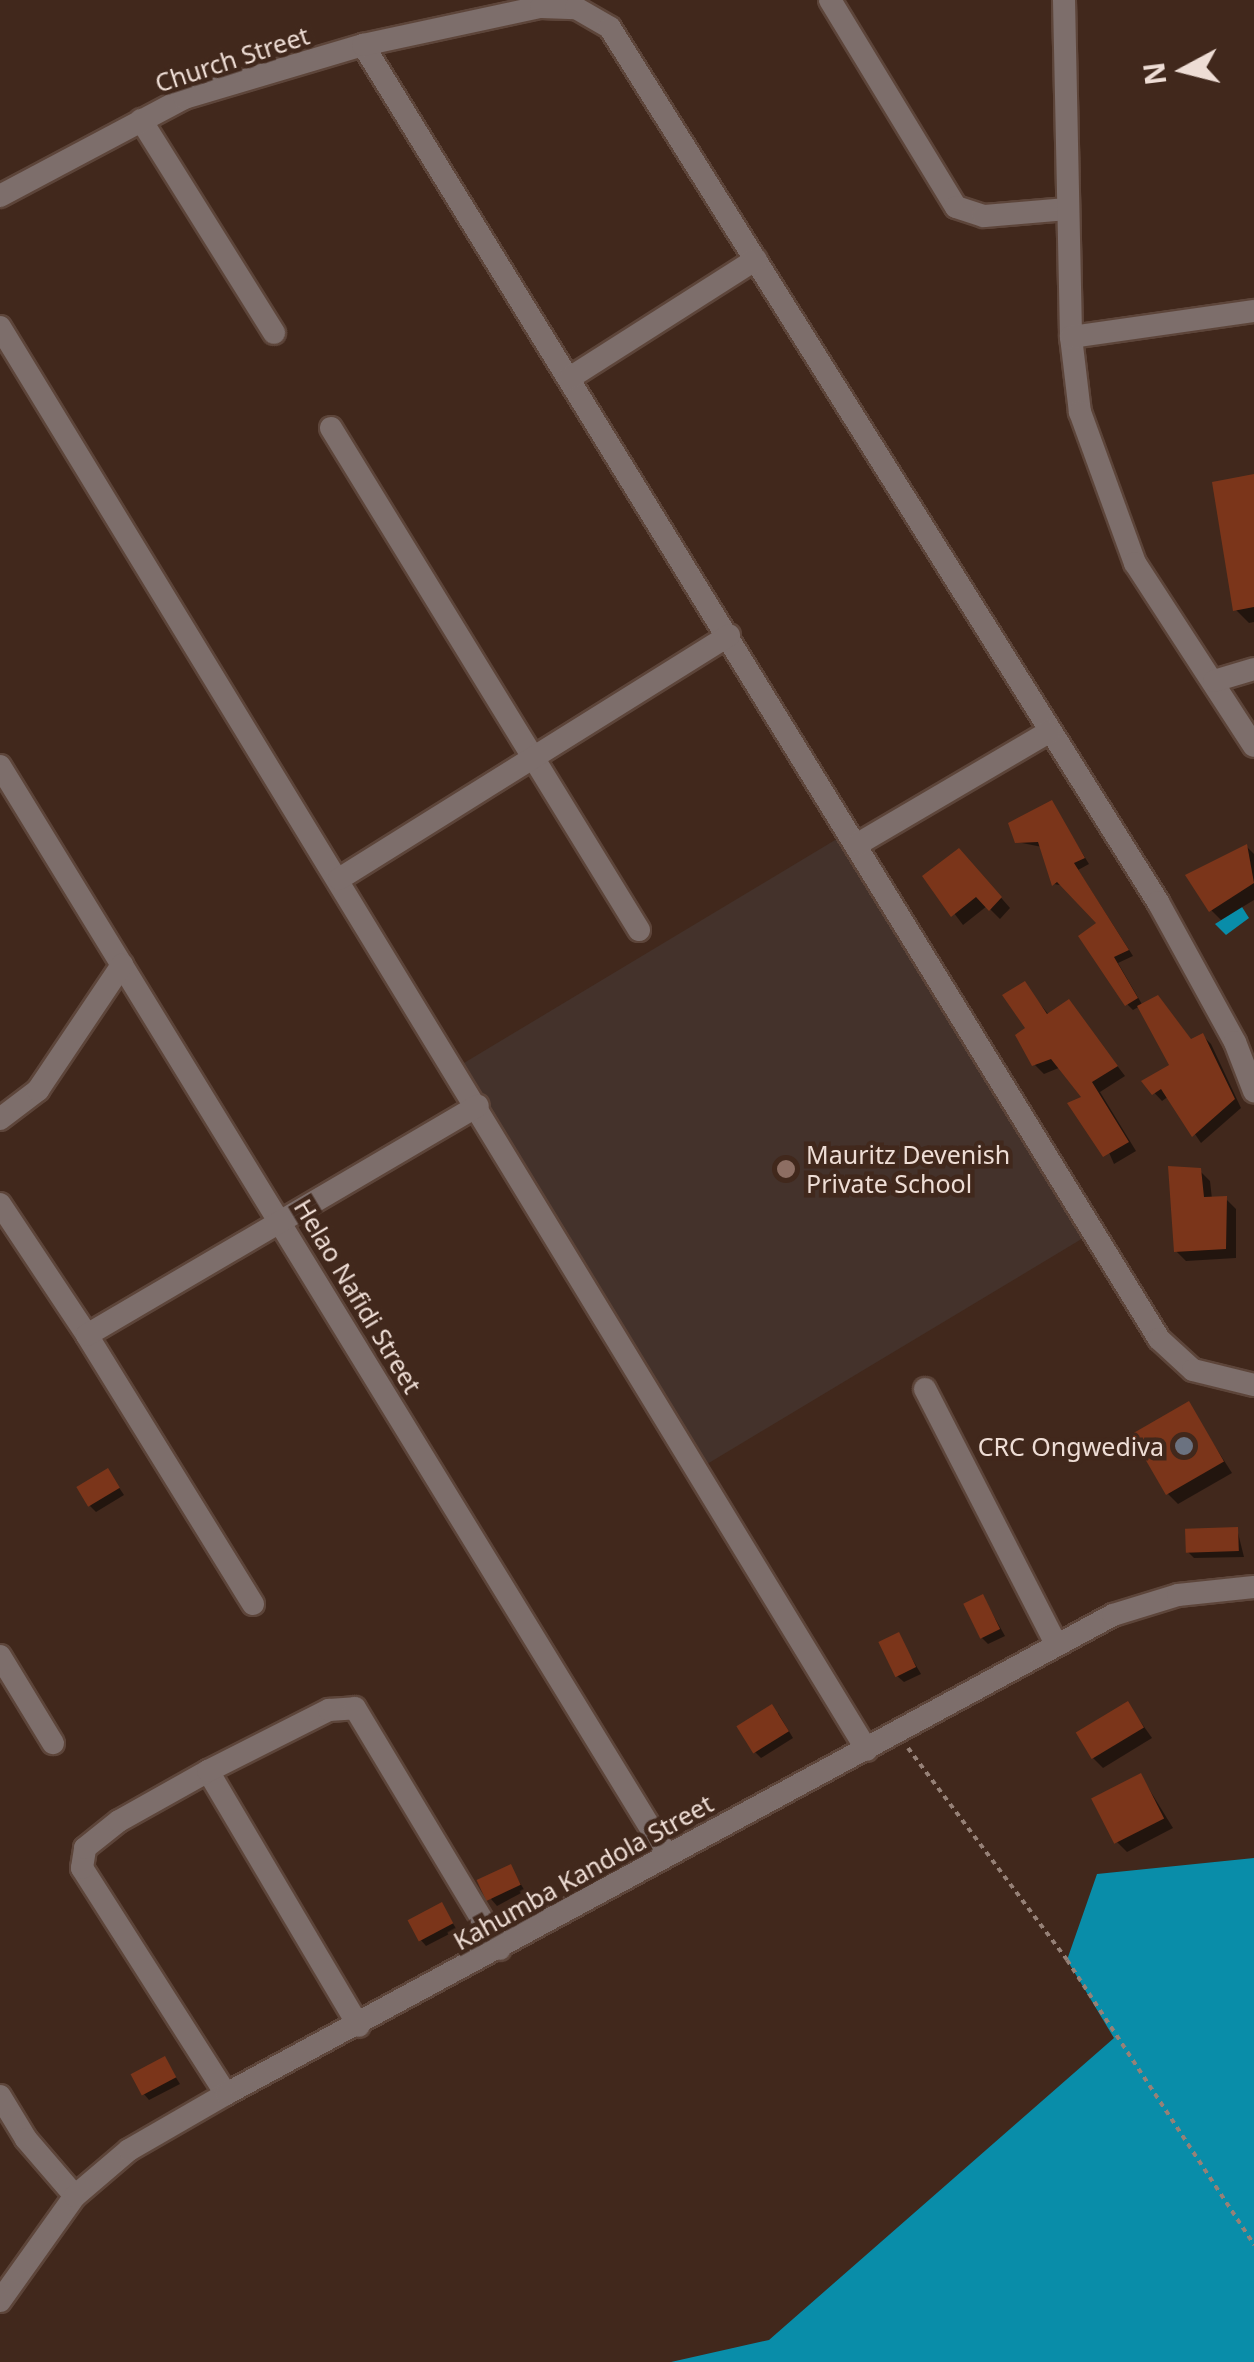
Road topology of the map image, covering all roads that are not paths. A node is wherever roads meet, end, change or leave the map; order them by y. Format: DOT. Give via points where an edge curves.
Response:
graph roads {
  1 [pos="830,0"];
  2 [pos="1064,0"];
  3 [pos="363,45"];
  4 [pos="141,120"];
  5 [pos="0,196"];
  6 [pos="1068,209"];
  7 [pos="756,259"];
  8 [pos="1254,311"];
  9 [pos="0,327"];
  10 [pos="274,334"];
  11 [pos="1070,337"];
  12 [pos="571,377"];
  13 [pos="331,428"];
  14 [pos="730,636"];
  15 [pos="1254,669"];
  16 [pos="1214,681"];
  17 [pos="1049,732"];
  18 [pos="1254,746"];
  19 [pos="533,758"];
  20 [pos="0,766"];
  21 [pos="858,844"];
  22 [pos="339,879"];
  23 [pos="639,930"];
  24 [pos="122,965"];
  25 [pos="1254,1091"];
  26 [pos="478,1106"];
  27 [pos="0,1119"];
  28 [pos="0,1204"];
  29 [pos="281,1223"];
  30 [pos="86,1335"];
  31 [pos="1254,1386"];
  32 [pos="925,1389"];
  33 [pos="1254,1586"];
  34 [pos="252,1604"];
  35 [pos="1056,1644"];
  36 [pos="0,1656"];
  37 [pos="53,1743"];
  38 [pos="867,1750"];
  39 [pos="208,1771"];
  40 [pos="667,1855"];
  41 [pos="500,1950"];
  42 [pos="359,2026"];
  43 [pos="226,2094"];
  44 [pos="0,2096"];
  45 [pos="74,2196"];
  46 [pos="0,2301"];
  1 -- 6 [label="street" via="956,206 984,216"];
  2 -- 6 [label="street"];
  3 -- 4 [label="street, Church Street" via="184,98"];
  3 -- 7 [label="street, Church Street" via="541,7 576,8 610,28"];
  3 -- 12 [label="street"];
  4 -- 5 [label="street, Church Street"];
  4 -- 10 [label="street"];
  6 -- 11 [label="street"];
  7 -- 12 [label="street"];
  7 -- 17 [label="street"];
  8 -- 11 [label="street"];
  9 -- 22 [label="street"];
  11 -- 16 [label="street" via="1080,412 1135,563"];
  12 -- 14 [label="street"];
  13 -- 19 [label="street"];
  14 -- 19 [label="street"];
  14 -- 21 [label="street"];
  15 -- 16 [label="street"];
  16 -- 18 [label="street"];
  17 -- 21 [label="street"];
  17 -- 25 [label="street" via="1158,902"];
  19 -- 22 [label="street"];
  19 -- 23 [label="street"];
  20 -- 24 [label="street, Helao Nafidi Street"];
  21 -- 31 [label="street" via="1160,1340 1193,1370"];
  22 -- 26 [label="street"];
  24 -- 27 [label="street" via="38,1090"];
  24 -- 29 [label="street, Helao Nafidi Street"];
  26 -- 29 [label="street"];
  26 -- 38 [label="street"];
  28 -- 30 [label="street"];
  29 -- 30 [label="street"];
  29 -- 40 [label="street, Helao Nafidi Street"];
  30 -- 34 [label="street"];
  32 -- 35 [label="street"];
  33 -- 35 [label="street, Kahumba Kandola Street" via="1178,1596 1113,1615"];
  35 -- 38 [label="street, Kahumba Kandola Street"];
  36 -- 37 [label="street"];
  38 -- 40 [label="street, Kahumba Kandola Street"];
  39 -- 41 [label="street" via="329,1710 355,1708"];
  39 -- 42 [label="street"];
  39 -- 43 [label="street" via="119,1821 85,1848 82,1868"];
  40 -- 41 [label="street, Kahumba Kandola Street"];
  41 -- 42 [label="street, Kahumba Kandola Street"];
  42 -- 43 [label="street, Kahumba Kandola Street"];
  43 -- 45 [label="street, Kahumba Kandola Street" via="129,2150"];
  44 -- 45 [label="street"];
  45 -- 46 [label="street, Kahumba Kandola Street"];
}
